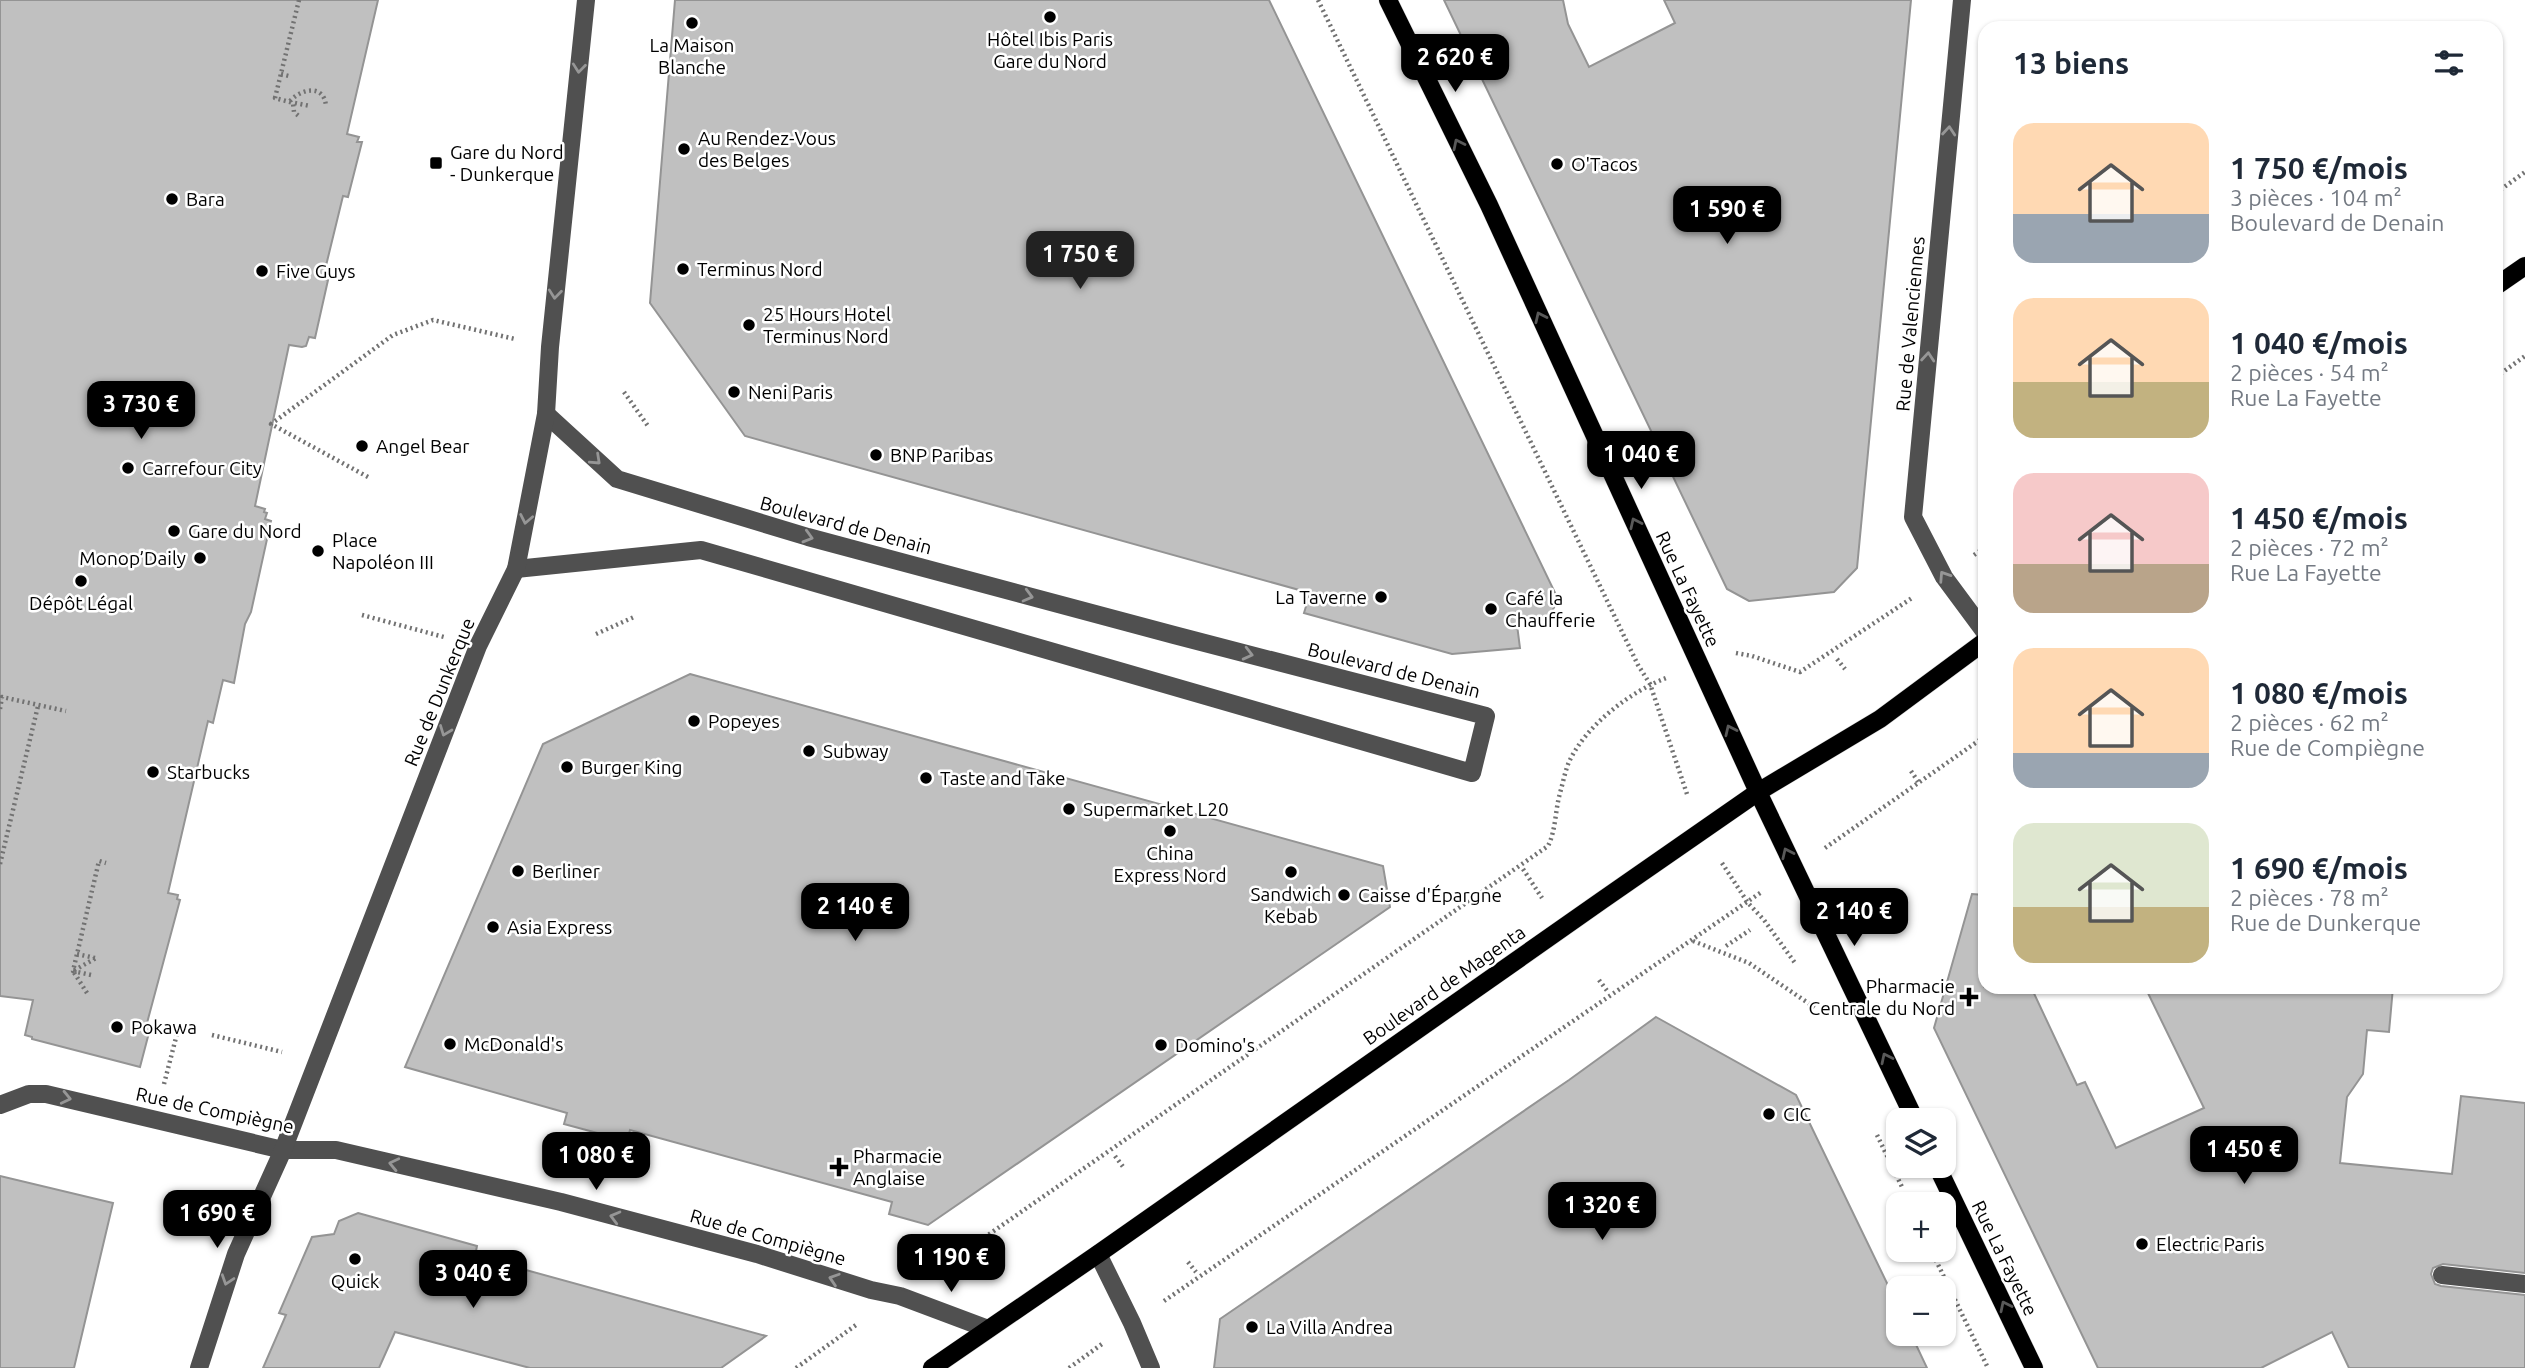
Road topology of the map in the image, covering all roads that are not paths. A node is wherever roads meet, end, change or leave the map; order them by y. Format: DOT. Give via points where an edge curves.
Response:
graph roads {
  1 [pos="586,0"];
  2 [pos="1388,0"];
  3 [pos="1962,0"];
  4 [pos="2525,265"];
  5 [pos="2503,281"];
  6 [pos="546,414"];
  7 [pos="516,569"];
  8 [pos="1978,623"];
  9 [pos="1978,646"];
  10 [pos="1758,792"];
  11 [pos="0,1105"];
  12 [pos="1909,1108"];
  13 [pos="283,1150"];
  14 [pos="1943,1178"];
  15 [pos="1098,1254"];
  16 [pos="2442,1275"];
  17 [pos="2525,1284"];
  18 [pos="988,1329"];
  19 [pos="199,1368"];
  20 [pos="932,1368"];
  21 [pos="1151,1368"];
  22 [pos="2034,1368"];
  1 -- 6 [label="street, Rue de Dunkerque, one-way"];
  10 -- 2 [label="main road, Rue La Fayette, one-way" via="1489,205"];
  8 -- 3 [label="street, Rue de Valenciennes, one-way" via="1944,577 1913,517"];
  4 -- 5 [label="main road"];
  6 -- 7 [label="street, Rue de Dunkerque, one-way"];
  6 -- 7 [label="street, Boulevard de Denain, one-way" via="617,479 808,537 1486,716 1472,773 701,550"];
  7 -- 13 [label="street, Rue de Dunkerque, one-way" via="478,646"];
  9 -- 10 [label="main road, Boulevard de Magenta" via="1880,719"];
  12 -- 10 [label="main road, Rue La Fayette, one-way"];
  10 -- 15 [label="main road, Boulevard de Magenta"];
  11 -- 13 [label="street, Rue de Compiègne, one-way" via="29,1094 46,1094"];
  18 -- 13 [label="street, Rue de Compiègne, one-way" via="900,1296 561,1202 336,1150"];
  13 -- 19 [label="street, Rue de Dunkerque, one-way" via="236,1254"];
  22 -- 14 [label="main road, Rue La Fayette, one-way"];
  15 -- 18 [label="main road, Boulevard de Magenta"];
  15 -- 21 [label="street"];
  16 -- 17 [label="street"];
  18 -- 20 [label="main road, Boulevard de Magenta"];
}
